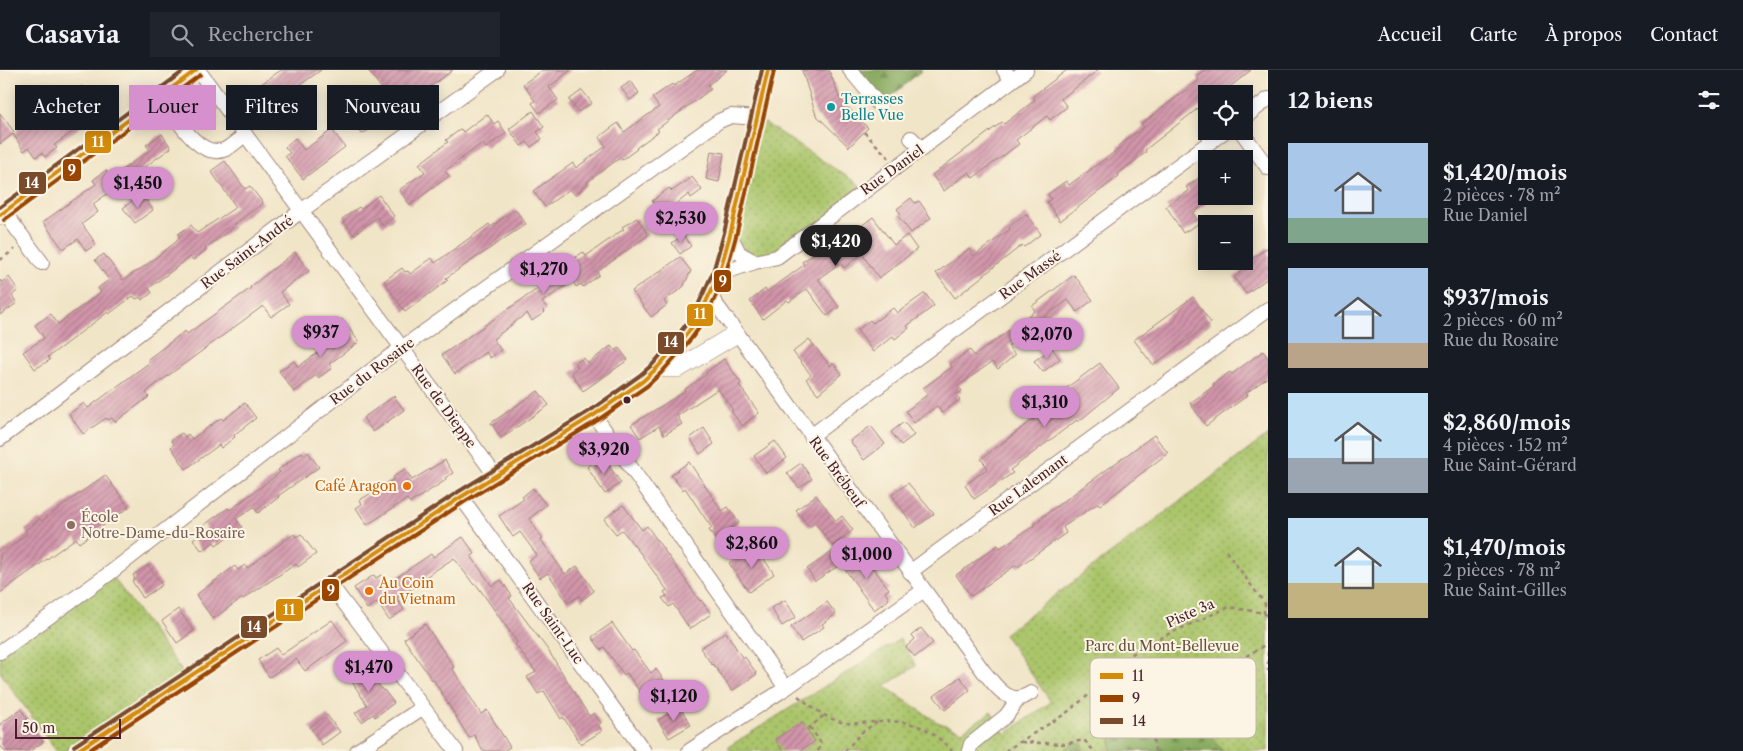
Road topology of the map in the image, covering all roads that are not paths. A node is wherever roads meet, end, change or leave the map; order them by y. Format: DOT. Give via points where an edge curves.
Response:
graph roads {
  1 [pos="197,70"];
  2 [pos="496,70"];
  3 [pos="768,70"];
  4 [pos="850,70"];
  5 [pos="1026,70"];
  6 [pos="1008,75"];
  7 [pos="176,85"];
  8 [pos="1268,99"];
  9 [pos="880,106"];
  10 [pos="1253,111"];
  11 [pos="757,118"];
  12 [pos="129,120"];
  13 [pos="187,130"];
  14 [pos="245,135"];
  15 [pos="911,138"];
  16 [pos="1214,140"];
  17 [pos="1248,140"];
  18 [pos="922,149"];
  19 [pos="1268,168"];
  20 [pos="301,211"];
  21 [pos="2,214"];
  22 [pos="730,235"];
  23 [pos="755,262"];
  24 [pos="42,263"];
  25 [pos="719,274"];
  26 [pos="710,296"];
  27 [pos="1268,309"];
  28 [pos="736,334"];
  29 [pos="402,349"];
  30 [pos="658,368"];
  31 [pos="594,415"];
  32 [pos="811,436"];
  33 [pos="0,439"];
  34 [pos="495,475"];
  35 [pos="461,496"];
  36 [pos="910,572"];
  37 [pos="330,584"];
  38 [pos="924,590"];
  39 [pos="0,652"];
  40 [pos="786,688"];
  41 [pos="422,708"];
  42 [pos="77,751"];
  43 [pos="357,751"];
  44 [pos="456,751"];
  45 [pos="644,751"];
  46 [pos="689,751"];
  47 [pos="969,751"];
  1 -- 7 [label="main road"];
  1 -- 14 [label="street, Rue de Dieppe"];
  2 -- 20 [label="street, Rue Saint-André"];
  3 -- 11 [label="main road"];
  4 -- 9 [label="street"];
  5 -- 6 [label="street, Rue Daniel"];
  6 -- 18 [label="street, Rue Daniel"];
  8 -- 10 [label="street"];
  11 -- 22 [label="main road"];
  11 -- 29 [label="street, Rue du Rosaire" via="731,116 719,120"];
  12 -- 21 [label="main road"];
  13 -- 14 [label="street" via="204,149 213,151 225,149"];
  14 -- 20 [label="street, Rue de Dieppe"];
  15 -- 18 [label="street"];
  16 -- 32 [label="street, Rue Massé"];
  17 -- 19 [label="street"];
  18 -- 23 [label="street, Rue Daniel" via="777,257"];
  20 -- 29 [label="street, Rue de Dieppe"];
  20 -- 33 [label="street, Rue Saint-André"];
  21 -- 24 [label="street"];
  22 -- 23 [label="street" via="740,254"];
  22 -- 25 [label="main road"];
  23 -- 25 [label="street, Rue Daniel"];
  25 -- 26 [label="main road"];
  26 -- 28 [label="street, Rue Brébeuf"];
  26 -- 30 [label="main road" via="686,335"];
  27 -- 36 [label="street, Rue Lalemant"];
  28 -- 30 [label="main road" via="679,368"];
  28 -- 32 [label="street, Rue Brébeuf"];
  29 -- 34 [label="street, Rue de Dieppe"];
  29 -- 39 [label="street, Rue du Rosaire" via="110,573"];
  30 -- 31 [label="main road"];
  31 -- 34 [label="main road"];
  31 -- 40 [label="street"];
  32 -- 36 [label="street, Rue Brébeuf"];
  34 -- 35 [label="main road"];
  35 -- 37 [label="main road"];
  35 -- 45 [label="street, Rue Saint-Luc"];
  36 -- 38 [label="street, Rue Brébeuf"];
  37 -- 41 [label="street"];
  37 -- 42 [label="main road"];
  38 -- 40 [label="street"];
  38 -- 47 [label="street, Rue Brébeuf" via="998,688 1009,697 1025,696 971,744"];
  40 -- 46 [label="street"];
  41 -- 43 [label="street"];
  41 -- 44 [label="street"];
}
